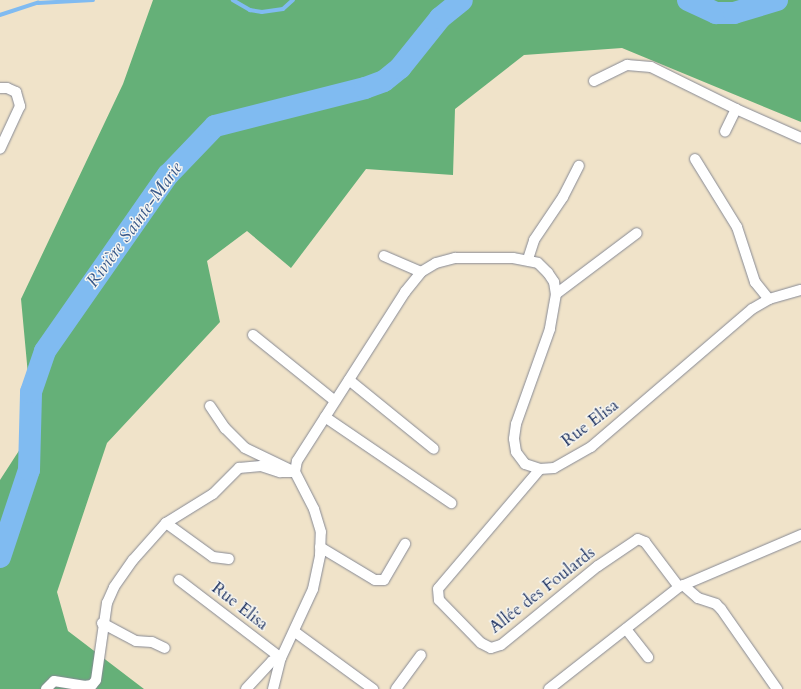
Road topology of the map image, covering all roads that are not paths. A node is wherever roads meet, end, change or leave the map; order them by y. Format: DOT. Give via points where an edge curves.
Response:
graph roads {
  1 [pos="594,81"];
  2 [pos="0,88"];
  3 [pos="736,109"];
  4 [pos="725,132"];
  5 [pos="801,138"];
  6 [pos="0,149"];
  7 [pos="695,159"];
  8 [pos="579,166"];
  9 [pos="637,233"];
  10 [pos="384,256"];
  11 [pos="528,259"];
  12 [pos="421,272"];
  13 [pos="801,290"];
  14 [pos="556,294"];
  15 [pos="769,299"];
  16 [pos="253,335"];
  17 [pos="349,380"];
  18 [pos="335,402"];
  19 [pos="210,406"];
  20 [pos="325,417"];
  21 [pos="434,449"];
  22 [pos="540,469"];
  23 [pos="295,472"];
  24 [pos="451,503"];
  25 [pos="166,523"];
  26 [pos="801,534"];
  27 [pos="405,544"];
  28 [pos="320,547"];
  29 [pos="229,559"];
  30 [pos="179,580"];
  31 [pos="681,586"];
  32 [pos="102,624"];
  33 [pos="626,629"];
  34 [pos="296,632"];
  35 [pos="165,648"];
  36 [pos="421,655"];
  37 [pos="648,656"];
  38 [pos="281,658"];
  39 [pos="46,689"];
  40 [pos="246,689"];
  41 [pos="273,689"];
  42 [pos="374,689"];
  43 [pos="396,689"];
  44 [pos="548,689"];
  45 [pos="777,689"];
  1 -- 3 [label="street" via="627,65 639,64 668,74"];
  2 -- 6 [label="street" via="16,92 20,106"];
  3 -- 4 [label="street"];
  3 -- 5 [label="street"];
  7 -- 15 [label="street" via="737,227 755,282"];
  8 -- 11 [label="street" via="563,197 534,240"];
  9 -- 14 [label="street"];
  10 -- 12 [label="street"];
  11 -- 12 [label="street" via="455,258"];
  11 -- 14 [label="street" via="548,272 554,282"];
  12 -- 17 [label="street" via="405,292"];
  13 -- 15 [label="street, Rue Elisa"];
  14 -- 22 [label="street" via="550,328 516,424 514,439 516,452 526,464"];
  15 -- 22 [label="street, Rue Elisa" via="732,323 591,447 554,468"];
  16 -- 18 [label="street"];
  17 -- 18 [label="street"];
  17 -- 21 [label="street"];
  18 -- 20 [label="street"];
  19 -- 23 [label="street" via="225,428 244,448"];
  20 -- 23 [label="street" via="304,447"];
  20 -- 24 [label="street"];
  22 -- 31 [label="street, Allée des Foulards" via="438,589 439,600 481,643 491,648 501,645 598,566 638,539 645,542"];
  23 -- 25 [label="street" via="280,472 262,466 239,468 212,494"];
  23 -- 28 [label="street" via="314,509 320,532"];
  25 -- 29 [label="street" via="213,557"];
  25 -- 32 [label="street" via="133,560 114,587 107,602"];
  26 -- 31 [label="street"];
  27 -- 28 [label="street" via="384,580 375,580"];
  28 -- 34 [label="street" via="313,589"];
  30 -- 38 [label="street, Rue Elisa"];
  31 -- 33 [label="street"];
  31 -- 45 [label="street" via="694,596 716,604 721,609"];
  32 -- 35 [label="street" via="136,641 152,642"];
  32 -- 39 [label="street" via="99,672 92,685 54,681"];
  33 -- 37 [label="street"];
  33 -- 44 [label="street"];
  34 -- 38 [label="street"];
  34 -- 42 [label="street"];
  36 -- 43 [label="street"];
  38 -- 40 [label="street" via="272,661"];
  38 -- 41 [label="street"];
}
